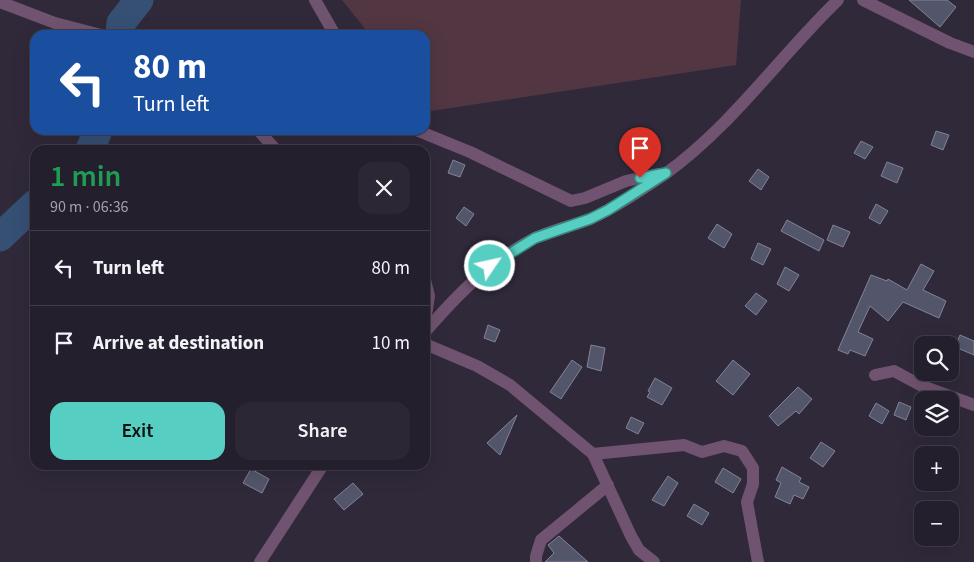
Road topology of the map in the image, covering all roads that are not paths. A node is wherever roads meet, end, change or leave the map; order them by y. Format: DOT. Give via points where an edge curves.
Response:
graph roads {
  1 [pos="315,0"];
  2 [pos="838,0"];
  3 [pos="863,0"];
  4 [pos="0,2"];
  5 [pos="82,30"];
  6 [pos="332,30"];
  7 [pos="974,52"];
  8 [pos="262,135"];
  9 [pos="428,135"];
  10 [pos="272,145"];
  11 [pos="666,173"];
  12 [pos="430,327"];
  13 [pos="430,346"];
  14 [pos="875,375"];
  15 [pos="974,405"];
  16 [pos="593,454"];
  17 [pos="320,470"];
  18 [pos="608,485"];
  19 [pos="260,562"];
  20 [pos="536,562"];
  21 [pos="654,562"];
  22 [pos="758,562"];
  1 -- 6 [label="street"];
  2 -- 11 [label="street" via="721,126"];
  3 -- 7 [label="street"];
  4 -- 5 [label="street"];
  8 -- 10 [label="street"];
  9 -- 11 [label="street" via="571,201 626,181"];
  11 -- 12 [label="street" via="602,213 535,238 512,251 474,279"];
  13 -- 16 [label="street" via="477,366 510,385"];
  14 -- 15 [label="street" via="894,371 922,386"];
  16 -- 18 [label="street"];
  16 -- 22 [label="street" via="684,445 702,452 724,446 742,452 753,468 753,484 747,502"];
  17 -- 19 [label="street"];
  18 -- 20 [label="street" via="542,540"];
  18 -- 21 [label="street" via="639,550"];
}
